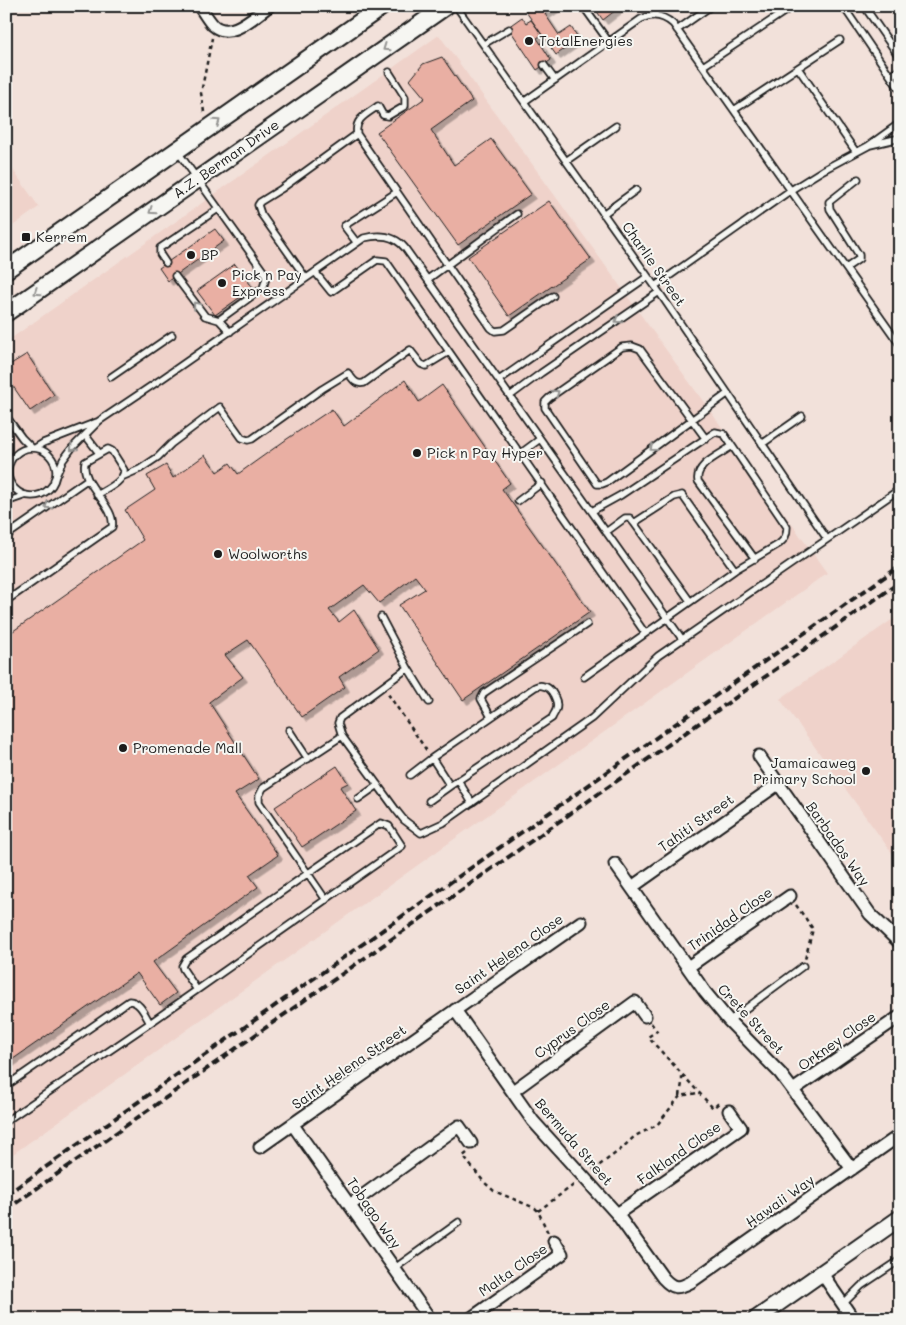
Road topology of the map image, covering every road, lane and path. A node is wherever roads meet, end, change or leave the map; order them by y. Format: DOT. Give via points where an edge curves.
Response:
graph roads {
  1 [pos="199,6"];
  2 [pos="269,6"];
  3 [pos="382,6"];
  4 [pos="446,6"];
  5 [pos="456,6"];
  6 [pos="583,6"];
  7 [pos="655,6"];
  8 [pos="711,6"];
  9 [pos="793,6"];
  10 [pos="843,6"];
  11 [pos="864,6"];
  12 [pos="655,15"];
  13 [pos="215,27"];
  14 [pos="509,29"];
  15 [pos="677,30"];
  16 [pos="840,40"];
  17 [pos="609,42"];
  18 [pos="484,44"];
  19 [pos="900,58"];
  20 [pos="544,65"];
  21 [pos="703,66"];
  22 [pos="798,68"];
  23 [pos="900,69"];
  24 [pos="389,72"];
  25 [pos="891,76"];
  26 [pos="554,80"];
  27 [pos="900,90"];
  28 [pos="524,101"];
  29 [pos="734,110"];
  30 [pos="204,112"];
  31 [pos="900,123"];
  32 [pos="616,126"];
  33 [pos="356,134"];
  34 [pos="900,138"];
  35 [pos="868,146"];
  36 [pos="177,150"];
  37 [pos="856,152"];
  38 [pos="566,161"];
  39 [pos="858,179"];
  40 [pos="197,180"];
  41 [pos="636,190"];
  42 [pos="791,190"];
  43 [pos="396,192"];
  44 [pos="218,209"];
  45 [pos="517,214"];
  46 [pos="604,214"];
  47 [pos="357,243"];
  48 [pos="166,263"];
  49 [pos="447,264"];
  50 [pos="846,268"];
  51 [pos="6,270"];
  52 [pos="315,272"];
  53 [pos="175,276"];
  54 [pos="647,277"];
  55 [pos="306,278"];
  56 [pos="428,279"];
  57 [pos="654,286"];
  58 [pos="659,292"];
  59 [pos="553,296"];
  60 [pos="6,313"];
  61 [pos="219,320"];
  62 [pos="230,332"];
  63 [pos="172,335"];
  64 [pos="900,345"];
  65 [pos="449,352"];
  66 [pos="111,377"];
  67 [pos="499,380"];
  68 [pos="727,394"];
  69 [pos="510,396"];
  70 [pos="6,416"];
  71 [pos="802,416"];
  72 [pos="692,419"];
  73 [pos="99,421"];
  74 [pos="86,436"];
  75 [pos="540,439"];
  76 [pos="706,439"];
  77 [pos="762,444"];
  78 [pos="732,446"];
  79 [pos="34,448"];
  80 [pos="6,453"];
  81 [pos="98,453"];
  82 [pos="521,453"];
  83 [pos="8,467"];
  84 [pos="124,476"];
  85 [pos="88,479"];
  86 [pos="54,480"];
  87 [pos="542,483"];
  88 [pos="900,489"];
  89 [pos="26,495"];
  90 [pos="98,495"];
  91 [pos="518,501"];
  92 [pos="6,502"];
  93 [pos="592,511"];
  94 [pos="634,523"];
  95 [pos="606,532"];
  96 [pos="6,536"];
  97 [pos="827,539"];
  98 [pos="755,558"];
  99 [pos="735,570"];
  100 [pos="6,601"];
  101 [pos="690,601"];
  102 [pos="381,618"];
  103 [pos="668,618"];
  104 [pos="587,624"];
  105 [pos="645,633"];
  106 [pos="682,639"];
  107 [pos="408,668"];
  108 [pos="584,677"];
  109 [pos="382,686"];
  110 [pos="429,702"];
  111 [pos="491,717"];
  112 [pos="289,730"];
  113 [pos="342,736"];
  114 [pos="758,756"];
  115 [pos="432,758"];
  116 [pos="308,759"];
  117 [pos="410,775"];
  118 [pos="458,780"];
  119 [pos="778,784"];
  120 [pos="378,785"];
  121 [pos="450,786"];
  122 [pos="358,799"];
  123 [pos="429,801"];
  124 [pos="472,803"];
  125 [pos="615,864"];
  126 [pos="306,874"];
  127 [pos="632,888"];
  128 [pos="790,896"];
  129 [pos="326,900"];
  130 [pos="581,922"];
  131 [pos="900,944"];
  132 [pos="803,966"];
  133 [pos="688,967"];
  134 [pos="198,990"];
  135 [pos="455,1010"];
  136 [pos="645,1016"];
  137 [pos="898,1017"];
  138 [pos="729,1021"];
  139 [pos="150,1023"];
  140 [pos="657,1031"];
  141 [pos="682,1074"];
  142 [pos="6,1086"];
  143 [pos="793,1090"];
  144 [pos="512,1091"];
  145 [pos="699,1093"];
  146 [pos="680,1096"];
  147 [pos="722,1101"];
  148 [pos="729,1111"];
  149 [pos="6,1121"];
  150 [pos="293,1124"];
  151 [pos="900,1135"];
  152 [pos="260,1147"];
  153 [pos="470,1147"];
  154 [pos="852,1169"];
  155 [pos="590,1172"];
  156 [pos="578,1182"];
  157 [pos="350,1205"];
  158 [pos="538,1211"];
  159 [pos="617,1214"];
  160 [pos="900,1218"];
  161 [pos="460,1222"];
  162 [pos="550,1236"];
  163 [pos="900,1260"];
  164 [pos="394,1268"];
  165 [pos="821,1272"];
  166 [pos="676,1287"];
  167 [pos="843,1304"];
  168 [pos="430,1319"];
  169 [pos="470,1319"];
  170 [pos="756,1319"];
  171 [pos="853,1319"];
  1 -- 13 [label="street"];
  2 -- 13 [label="street" via="238,28 224,31"];
  36 -- 3 [label="main road, one-way"];
  4 -- 40 [label="main road, A.Z. Berman Drive, one-way"];
  5 -- 18 [label="lane, Charlie Street"];
  6 -- 17 [label="lane"];
  7 -- 12 [label="lane"];
  8 -- 15 [label="lane"];
  9 -- 21 [label="lane"];
  10 -- 25 [label="lane"];
  11 -- 19 [label="lane"];
  12 -- 15 [label="lane" via="668,20"];
  12 -- 17 [label="lane" via="641,19"];
  13 -- 30 [label="path" via="201,93"];
  14 -- 18 [label="lane"];
  15 -- 21 [label="lane"];
  16 -- 22 [label="lane"];
  17 -- 26 [label="lane"];
  18 -- 28 [label="lane, Charlie Street"];
  20 -- 26 [label="lane"];
  21 -- 29 [label="lane"];
  22 -- 29 [label="lane"];
  22 -- 37 [label="lane"];
  23 -- 25 [label="lane"];
  24 -- 33 [label="lane" via="405,97 405,106 388,116 383,115 378,106 359,119"];
  25 -- 27 [label="lane"];
  26 -- 28 [label="lane"];
  28 -- 38 [label="lane, Charlie Street"];
  29 -- 42 [label="lane"];
  31 -- 35 [label="lane"];
  32 -- 38 [label="lane"];
  33 -- 43 [label="lane"];
  33 -- 55 [label="lane" via="258,205"];
  34 -- 35 [label="lane"];
  35 -- 37 [label="lane"];
  36 -- 40 [label="lane"];
  36 -- 51 [label="main road"];
  37 -- 42 [label="lane"];
  38 -- 46 [label="lane, Charlie Street"];
  39 -- 50 [label="lane" via="829,202 830,209 859,254 859,259"];
  40 -- 44 [label="lane"];
  40 -- 60 [label="main road, A.Z. Berman Drive, one-way"];
  41 -- 46 [label="lane"];
  42 -- 50 [label="lane"];
  42 -- 57 [label="lane"];
  43 -- 47 [label="lane" via="344,226"];
  43 -- 49 [label="lane"];
  44 -- 48 [label="lane" via="160,248"];
  44 -- 61 [label="lane" via="266,278 262,288"];
  45 -- 49 [label="lane"];
  46 -- 54 [label="lane, Charlie Street"];
  47 -- 52 [label="lane"];
  47 -- 56 [label="lane" via="371,236 400,241"];
  49 -- 56 [label="lane"];
  49 -- 59 [label="lane" via="495,331 504,330"];
  50 -- 64 [label="lane"];
  52 -- 55 [label="lane"];
  52 -- 65 [label="lane" via="331,292 377,260 386,261"];
  61 -- 53 [label="lane, one-way" via="205,316"];
  54 -- 57 [label="lane, Charlie Street"];
  54 -- 67 [label="lane"];
  55 -- 62 [label="lane"];
  56 -- 67 [label="lane"];
  57 -- 58 [label="lane, Charlie Street"];
  58 -- 68 [label="lane, Charlie Street"];
  58 -- 69 [label="lane, one-way"];
  61 -- 62 [label="lane"];
  62 -- 73 [label="lane"];
  63 -- 66 [label="lane"];
  65 -- 82 [label="lane"];
  65 -- 84 [label="lane" via="426,366 420,364 410,350 360,384 348,373 248,440 242,438 220,407 158,457"];
  67 -- 69 [label="lane"];
  68 -- 72 [label="lane"];
  68 -- 77 [label="lane, Charlie Street"];
  69 -- 75 [label="lane"];
  70 -- 79 [label="lane"];
  71 -- 77 [label="lane"];
  72 -- 72 [label="lane, one-way" via="607,482 597,484 544,406 549,398 627,346 640,349"];
  72 -- 76 [label="lane"];
  73 -- 74 [label="lane"];
  73 -- 79 [label="lane"];
  74 -- 81 [label="lane"];
  74 -- 86 [label="lane, one-way" via="63,460"];
  75 -- 82 [label="lane"];
  75 -- 93 [label="lane"];
  76 -- 78 [label="lane" via="715,432 721,432"];
  76 -- 93 [label="lane"];
  77 -- 97 [label="lane, Charlie Street"];
  78 -- 98 [label="lane" via="787,527 784,539"];
  78 -- 98 [label="lane" via="701,467 698,482"];
  79 -- 83 [label="lane" via="18,452"];
  79 -- 86 [label="lane" via="50,456 56,471"];
  80 -- 83 [label="lane"];
  81 -- 84 [label="lane" via="105,449 112,451 124,470"];
  81 -- 85 [label="lane" via="84,464"];
  82 -- 87 [label="lane"];
  83 -- 89 [label="lane" via="10,481"];
  84 -- 90 [label="lane"];
  85 -- 90 [label="lane"];
  85 -- 96 [label="lane, one-way"];
  86 -- 89 [label="lane" via="40,494"];
  87 -- 91 [label="lane"];
  87 -- 105 [label="lane"];
  88 -- 97 [label="lane"];
  89 -- 92 [label="lane"];
  90 -- 100 [label="lane" via="112,517 110,528"];
  93 -- 95 [label="lane"];
  94 -- 95 [label="lane" via="626,518"];
  94 -- 99 [label="lane" via="682,495"];
  94 -- 101 [label="lane"];
  95 -- 103 [label="lane"];
  97 -- 106 [label="lane"];
  98 -- 99 [label="lane"];
  99 -- 101 [label="lane"];
  101 -- 103 [label="lane"];
  102 -- 107 [label="lane"];
  103 -- 105 [label="lane"];
  103 -- 106 [label="lane"];
  104 -- 111 [label="lane" via="484,693 480,699"];
  105 -- 108 [label="lane"];
  106 -- 124 [label="lane" via="658,656 592,718"];
  107 -- 109 [label="lane"];
  107 -- 110 [label="lane"];
  109 -- 113 [label="lane" via="340,718 338,723"];
  109 -- 115 [label="path"];
  111 -- 115 [label="lane"];
  111 -- 118 [label="lane" via="542,685 557,703 552,718"];
  112 -- 116 [label="lane"];
  113 -- 116 [label="lane"];
  113 -- 120 [label="lane"];
  114 -- 119 [label="street, Barbados Way"];
  115 -- 117 [label="lane"];
  115 -- 121 [label="lane"];
  116 -- 126 [label="lane" via="263,788 259,796 259,802"];
  118 -- 121 [label="lane"];
  118 -- 124 [label="lane"];
  119 -- 127 [label="street, Tahiti Street"];
  119 -- 131 [label="street, Barbados Way" via="870,914"];
  120 -- 122 [label="lane"];
  120 -- 124 [label="lane" via="404,820 421,833 443,823"];
  121 -- 123 [label="lane"];
  125 -- 127 [label="street, Crete Street"];
  126 -- 129 [label="lane"];
  126 -- 129 [label="lane" via="378,825 388,826 402,846"];
  126 -- 134 [label="lane" via="186,959 183,969"];
  127 -- 133 [label="street, Crete Street"];
  128 -- 132 [label="path" via="813,929"];
  128 -- 133 [label="street, Trinidad Close"];
  129 -- 134 [label="lane"];
  130 -- 135 [label="street, Saint Helena Close"];
  132 -- 138 [label="lane"];
  133 -- 138 [label="street, Crete Street"];
  134 -- 139 [label="lane"];
  135 -- 144 [label="street, Bermuda Street"];
  135 -- 150 [label="street, Saint Helena Street"];
  136 -- 144 [label="street, Cyprus Close" via="636,1002"];
  137 -- 143 [label="street, Orkney Close"];
  138 -- 143 [label="street, Crete Street"];
  139 -- 142 [label="lane" via="137,1004 130,1001"];
  139 -- 149 [label="lane"];
  140 -- 141 [label="path" via="648,1037"];
  141 -- 145 [label="path"];
  141 -- 146 [label="path"];
  143 -- 154 [label="street, Crete Street"];
  144 -- 159 [label="street, Bermuda Street" via="533,1121"];
  145 -- 146 [label="path"];
  145 -- 147 [label="path" via="713,1108"];
  146 -- 155 [label="path" via="657,1125 635,1136"];
  148 -- 159 [label="street, Falkland Close" via="741,1128"];
  150 -- 152 [label="street, Saint Helena Street"];
  150 -- 157 [label="street, Tobago Way"];
  151 -- 154 [label="street, Hawaii Way"];
  153 -- 157 [label="street" via="459,1126"];
  153 -- 158 [label="path" via="464,1156 484,1182 494,1191"];
  154 -- 166 [label="street, Hawaii Way" via="691,1282"];
  156 -- 158 [label="path"];
  157 -- 164 [label="street, Tobago Way"];
  158 -- 162 [label="path"];
  159 -- 166 [label="street, Bermuda Street" via="663,1278"];
  160 -- 165 [label="street"];
  161 -- 164 [label="lane"];
  162 -- 169 [label="street, Malta Close" via="562,1254"];
  163 -- 167 [label="lane" via="861,1286"];
  164 -- 168 [label="street, Tobago Way"];
  165 -- 167 [label="street"];
  165 -- 170 [label="street"];
  167 -- 171 [label="street"];
}
